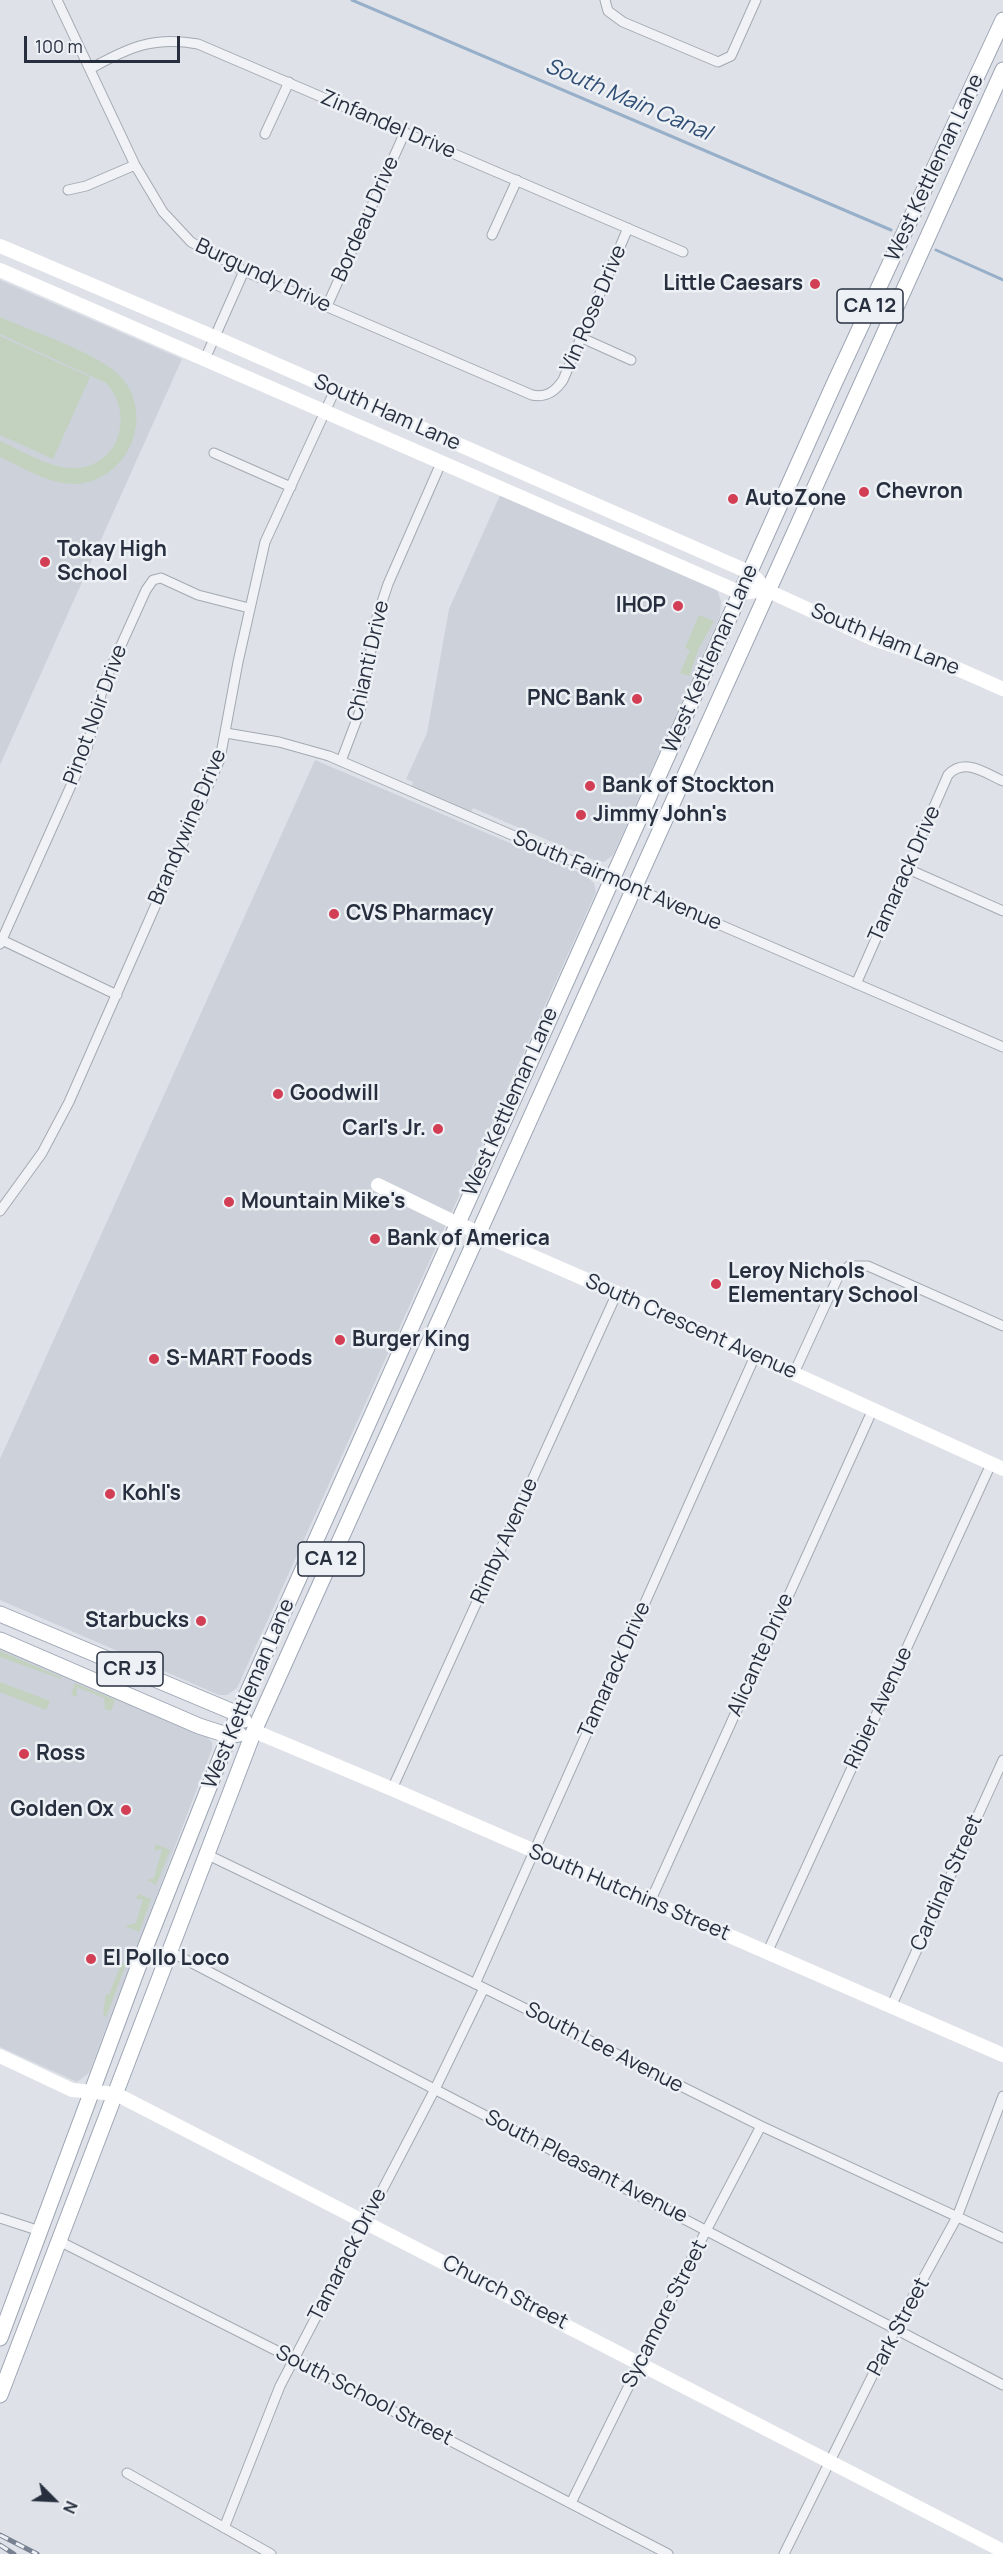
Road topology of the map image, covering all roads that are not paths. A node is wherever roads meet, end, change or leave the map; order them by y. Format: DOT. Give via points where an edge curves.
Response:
graph roads {
  1 [pos="57,0"];
  2 [pos="605,0"];
  3 [pos="756,0"];
  4 [pos="1003,20"];
  5 [pos="90,69"];
  6 [pos="1003,70"];
  7 [pos="289,82"];
  8 [pos="405,132"];
  9 [pos="265,134"];
  10 [pos="135,165"];
  11 [pos="517,180"];
  12 [pos="68,190"];
  13 [pos="628,228"];
  14 [pos="492,236"];
  15 [pos="0,246"];
  16 [pos="683,252"];
  17 [pos="0,270"];
  18 [pos="244,271"];
  19 [pos="327,306"];
  20 [pos="214,337"];
  21 [pos="582,338"];
  22 [pos="205,358"];
  23 [pos="631,360"];
  24 [pos="335,390"];
  25 [pos="525,392"];
  26 [pos="325,412"];
  27 [pos="214,453"];
  28 [pos="441,463"];
  29 [pos="291,487"];
  30 [pos="751,573"];
  31 [pos="766,590"];
  32 [pos="741,593"];
  33 [pos="249,608"];
  34 [pos="1003,689"];
  35 [pos="226,734"];
  36 [pos="340,761"];
  37 [pos="1003,781"];
  38 [pos="908,869"];
  39 [pos="612,879"];
  40 [pos="632,888"];
  41 [pos="1003,911"];
  42 [pos="1,942"];
  43 [pos="856,984"];
  44 [pos="117,995"];
  45 [pos="1003,1047"];
  46 [pos="378,1185"];
  47 [pos="0,1211"];
  48 [pos="456,1223"];
  49 [pos="478,1232"];
  50 [pos="617,1293"];
  51 [pos="1003,1326"];
  52 [pos="754,1356"];
  53 [pos="795,1373"];
  54 [pos="873,1409"];
  55 [pos="997,1466"];
  56 [pos="338,1490"];
  57 [pos="341,1537"];
  58 [pos="0,1614"];
  59 [pos="0,1640"];
  60 [pos="75,1646"];
  61 [pos="31,1653"];
  62 [pos="238,1714"];
  63 [pos="254,1731"];
  64 [pos="230,1736"];
  65 [pos="1003,1760"];
  66 [pos="392,1789"];
  67 [pos="534,1852"];
  68 [pos="206,1854"];
  69 [pos="650,1902"];
  70 [pos="169,1951"];
  71 [pos="767,1953"];
  72 [pos="480,1986"];
  73 [pos="891,2007"];
  74 [pos="1003,2055"];
  75 [pos="0,2056"];
  76 [pos="435,2089"];
  77 [pos="92,2093"];
  78 [pos="116,2094"];
  79 [pos="1003,2096"];
  80 [pos="761,2126"];
  81 [pos="957,2217"];
  82 [pos="0,2218"];
  83 [pos="366,2221"];
  84 [pos="707,2229"];
  85 [pos="40,2232"];
  86 [pos="1003,2238"];
  87 [pos="59,2241"];
  88 [pos="896,2328"];
  89 [pos="0,2338"];
  90 [pos="295,2360"];
  91 [pos="640,2363"];
  92 [pos="1003,2385"];
  93 [pos="0,2395"];
  94 [pos="831,2461"];
  95 [pos="127,2473"];
  96 [pos="571,2503"];
  97 [pos="224,2528"];
  98 [pos="1003,2551"];
  99 [pos="271,2554"];
  100 [pos="668,2554"];
  101 [pos="784,2554"];
  1 -- 5 [label="street, Burgundy Drive"];
  2 -- 3 [label="street" via="608,12 623,22 718,62 731,56"];
  4 -- 30 [label="main road, West Kettleman Lane / CA 12"];
  5 -- 7 [label="street, Zinfandel Drive" via="139,45 178,41 198,44"];
  5 -- 10 [label="street, Burgundy Drive"];
  6 -- 31 [label="main road, West Kettleman Lane / CA 12"];
  7 -- 8 [label="street, Zinfandel Drive"];
  7 -- 9 [label="street"];
  8 -- 11 [label="street, Zinfandel Drive"];
  8 -- 19 [label="street, Bordeau Drive"];
  10 -- 12 [label="street"];
  10 -- 18 [label="street, Burgundy Drive" via="176,229 190,242"];
  11 -- 13 [label="street, Zinfandel Drive"];
  11 -- 14 [label="street"];
  13 -- 16 [label="street, Zinfandel Drive"];
  13 -- 21 [label="street, Vin Rose Drive"];
  15 -- 20 [label="main road, South Ham Lane"];
  17 -- 22 [label="main road, South Ham Lane"];
  18 -- 19 [label="street, Burgundy Drive"];
  18 -- 20 [label="street"];
  19 -- 25 [label="street, Burgundy Drive"];
  20 -- 22 [label="street"];
  20 -- 24 [label="main road, South Ham Lane"];
  21 -- 23 [label="street"];
  21 -- 25 [label="street, Vin Rose Drive" via="552,393 541,397"];
  22 -- 26 [label="main road, South Ham Lane"];
  24 -- 26 [label="street, Brandywine Drive"];
  24 -- 30 [label="main road, South Ham Lane"];
  26 -- 28 [label="main road, South Ham Lane"];
  26 -- 29 [label="street, Brandywine Drive"];
  27 -- 29 [label="street"];
  28 -- 32 [label="main road, South Ham Lane"];
  28 -- 36 [label="street, Chianti Drive" via="388,584 377,617 360,711"];
  29 -- 33 [label="street, Brandywine Drive" via="265,542"];
  30 -- 31 [label="main road, South Ham Lane"];
  30 -- 32 [label="main road, West Kettleman Lane / CA 12"];
  31 -- 32 [label="main road"];
  31 -- 34 [label="main road, South Ham Lane" via="871,638 942,662"];
  31 -- 40 [label="main road, West Kettleman Lane / CA 12"];
  32 -- 39 [label="main road, West Kettleman Lane / CA 12"];
  33 -- 35 [label="street, Brandywine Drive"];
  33 -- 42 [label="street, Pinot Noir Drive" via="205,597 160,578 153,580 104,683 86,752"];
  35 -- 36 [label="street, South Fairmont Avenue" via="279,742"];
  35 -- 44 [label="street, Brandywine Drive" via="220,759"];
  36 -- 39 [label="street, South Fairmont Avenue"];
  37 -- 38 [label="street, Tamarack Drive" via="968,766 957,767 948,775"];
  38 -- 41 [label="street"];
  38 -- 43 [label="street, Tamarack Drive"];
  39 -- 40 [label="street, South Fairmont Avenue"];
  39 -- 48 [label="main road, West Kettleman Lane / CA 12"];
  40 -- 43 [label="street, South Fairmont Avenue"];
  40 -- 49 [label="main road, West Kettleman Lane / CA 12"];
  42 -- 44 [label="street"];
  43 -- 45 [label="street, South Fairmont Avenue"];
  44 -- 47 [label="street, Brandywine Drive" via="42,1153"];
  46 -- 48 [label="main road, South Crescent Avenue"];
  48 -- 49 [label="main road, South Crescent Avenue"];
  48 -- 56 [label="main road, West Kettleman Lane / CA 12"];
  49 -- 50 [label="main road, South Crescent Avenue"];
  49 -- 57 [label="main road, West Kettleman Lane / CA 12"];
  50 -- 52 [label="main road, South Crescent Avenue"];
  50 -- 66 [label="street, Rimby Avenue"];
  51 -- 53 [label="street" via="868,1266 849,1266 838,1275"];
  52 -- 53 [label="main road, South Crescent Avenue"];
  52 -- 67 [label="street, Tamarack Drive"];
  53 -- 54 [label="main road, South Crescent Avenue"];
  54 -- 55 [label="main road, South Crescent Avenue"];
  54 -- 69 [label="street, Alicante Drive"];
  55 -- 71 [label="street, Ribier Avenue"];
  56 -- 57 [label="main road"];
  56 -- 62 [label="main road, West Kettleman Lane / CA 12"];
  57 -- 63 [label="main road, West Kettleman Lane / CA 12"];
  58 -- 60 [label="main road, South Hutchins Street / CR J3"];
  59 -- 61 [label="main road, CR J3"];
  60 -- 61 [label="main road" via="56,1654"];
  60 -- 62 [label="main road, South Hutchins Street / CR J3"];
  61 -- 64 [label="main road, CR J3"];
  62 -- 63 [label="main road, South Hutchins Street / CR J3"];
  62 -- 64 [label="main road, West Kettleman Lane / CA 12"];
  63 -- 64 [label="main road, CR J3"];
  63 -- 66 [label="main road, South Hutchins Street"];
  63 -- 68 [label="main road, West Kettleman Lane / CA 12"];
  64 -- 77 [label="main road, West Kettleman Lane / CA 12"];
  65 -- 73 [label="street, Cardinal Street"];
  66 -- 67 [label="main road, South Hutchins Street"];
  67 -- 69 [label="main road, South Hutchins Street"];
  67 -- 72 [label="street, Tamarack Drive"];
  68 -- 70 [label="main road, West Kettleman Lane / CA 12"];
  68 -- 72 [label="street, South Lee Avenue"];
  69 -- 71 [label="main road, South Hutchins Street"];
  70 -- 76 [label="street, South Pleasant Avenue"];
  70 -- 78 [label="main road, West Kettleman Lane / CA 12"];
  71 -- 73 [label="main road, South Hutchins Street"];
  72 -- 76 [label="street, Tamarack Drive"];
  72 -- 80 [label="street, South Lee Avenue"];
  73 -- 74 [label="main road, South Hutchins Street"];
  75 -- 77 [label="main road, Church Street" via="72,2090"];
  76 -- 83 [label="street, Tamarack Drive"];
  76 -- 84 [label="street, South Pleasant Avenue"];
  77 -- 78 [label="main road, Church Street"];
  77 -- 85 [label="main road, West Kettleman Lane / CA 12"];
  78 -- 83 [label="main road, Church Street"];
  78 -- 87 [label="main road, West Kettleman Lane / CA 12"];
  79 -- 81 [label="street, Park Street"];
  80 -- 81 [label="street, South Lee Avenue"];
  80 -- 84 [label="street, Sycamore Street"];
  81 -- 86 [label="street, South Lee Avenue"];
  81 -- 88 [label="street, Park Street"];
  82 -- 85 [label="street"];
  83 -- 90 [label="street, Tamarack Drive"];
  83 -- 91 [label="main road, Church Street"];
  84 -- 88 [label="street, South Pleasant Avenue"];
  84 -- 91 [label="street, Sycamore Street"];
  85 -- 89 [label="main road, CA 12"];
  87 -- 90 [label="street, South School Street"];
  87 -- 93 [label="main road, CA 12"];
  88 -- 92 [label="street, South Pleasant Avenue"];
  88 -- 94 [label="street, Park Street"];
  90 -- 96 [label="street, South School Street"];
  90 -- 97 [label="street, Tamarack Drive" via="280,2386"];
  91 -- 94 [label="main road, Church Street"];
  91 -- 96 [label="street, Sycamore Street"];
  94 -- 98 [label="main road, Church Street"];
  94 -- 101 [label="street, Park Street"];
  95 -- 97 [label="street"];
  96 -- 100 [label="street, South School Street"];
  97 -- 99 [label="street"];
}
